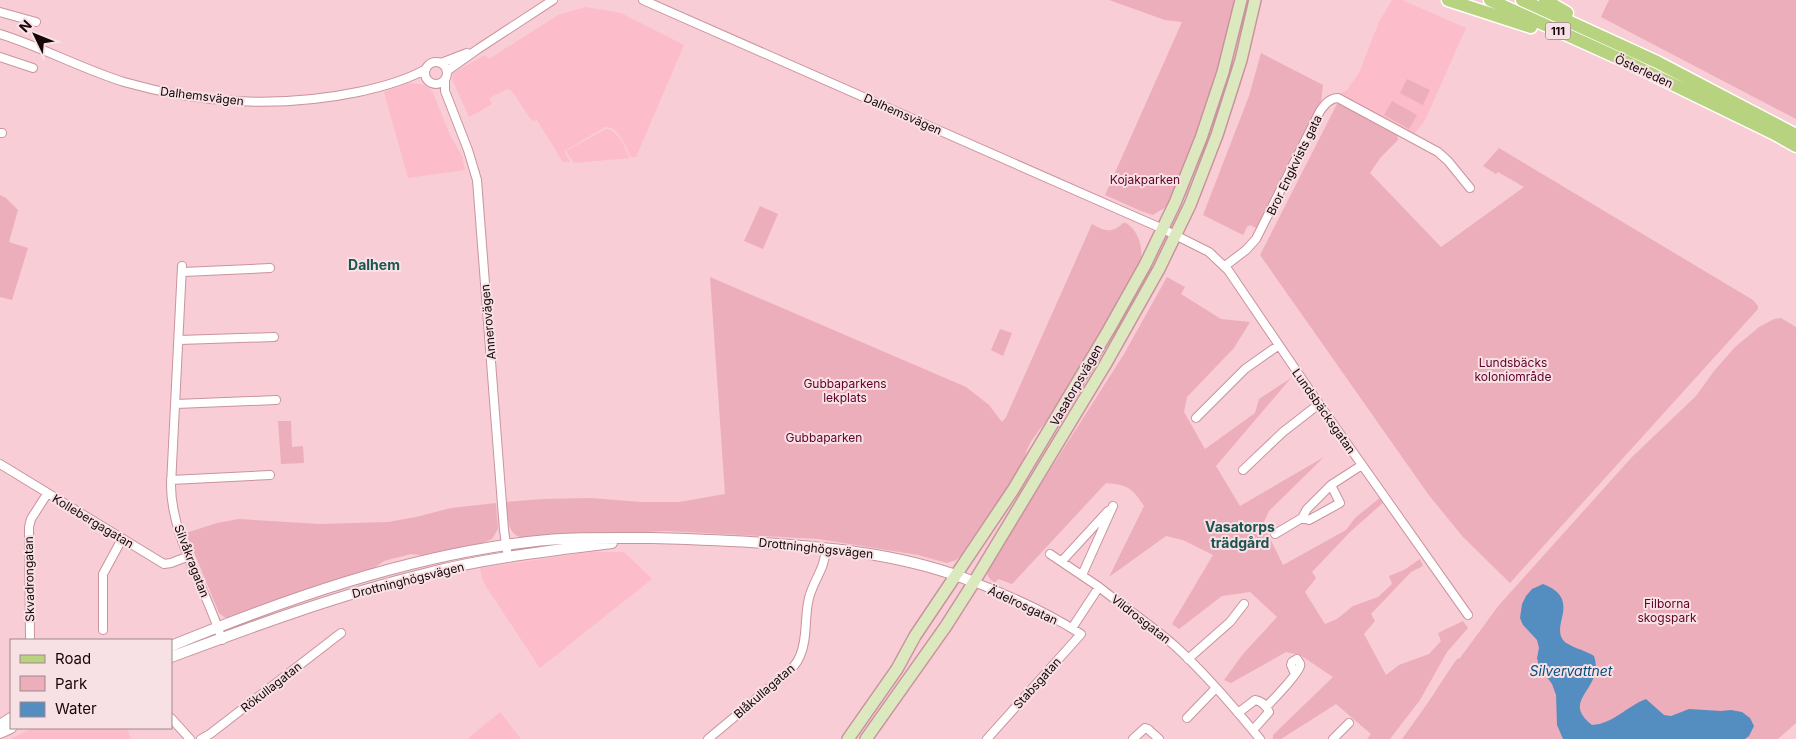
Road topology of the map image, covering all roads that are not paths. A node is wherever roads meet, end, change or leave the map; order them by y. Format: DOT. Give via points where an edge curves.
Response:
graph roads {
  1 [pos="553,0"];
  2 [pos="642,0"];
  3 [pos="1241,0"];
  4 [pos="1255,0"];
  5 [pos="1448,0"];
  6 [pos="1490,0"];
  7 [pos="1522,0"];
  8 [pos="1545,0"];
  9 [pos="0,12"];
  10 [pos="36,22"];
  11 [pos="0,34"];
  12 [pos="1611,40"];
  13 [pos="478,49"];
  14 [pos="0,57"];
  15 [pos="1627,62"];
  16 [pos="441,63"];
  17 [pos="33,68"];
  18 [pos="426,69"];
  19 [pos="446,75"];
  20 [pos="412,77"];
  21 [pos="427,79"];
  22 [pos="436,84"];
  23 [pos="445,91"];
  24 [pos="1796,135"];
  25 [pos="1796,146"];
  26 [pos="1470,188"];
  27 [pos="1163,229"];
  28 [pos="1176,235"];
  29 [pos="1225,266"];
  30 [pos="270,268"];
  31 [pos="274,337"];
  32 [pos="179,340"];
  33 [pos="1279,345"];
  34 [pos="276,400"];
  35 [pos="176,404"];
  36 [pos="1319,404"];
  37 [pos="1196,418"];
  38 [pos="0,464"];
  39 [pos="1362,465"];
  40 [pos="1243,470"];
  41 [pos="270,475"];
  42 [pos="171,480"];
  43 [pos="1331,485"];
  44 [pos="47,494"];
  45 [pos="1302,518"];
  46 [pos="1275,534"];
  47 [pos="653,538"];
  48 [pos="122,539"];
  49 [pos="506,545"];
  50 [pos="826,548"];
  51 [pos="1050,554"];
  52 [pos="189,556"];
  53 [pos="508,558"];
  54 [pos="1062,561"];
  55 [pos="1082,575"];
  56 [pos="956,576"];
  57 [pos="974,582"];
  58 [pos="1099,587"];
  59 [pos="1244,604"];
  60 [pos="1468,614"];
  61 [pos="218,627"];
  62 [pos="1072,628"];
  63 [pos="103,630"];
  64 [pos="341,633"];
  65 [pos="30,639"];
  66 [pos="222,640"];
  67 [pos="172,646"];
  68 [pos="172,657"];
  69 [pos="1188,659"];
  70 [pos="1295,674"];
  71 [pos="1216,688"];
  72 [pos="1266,707"];
  73 [pos="1238,713"];
  74 [pos="1187,718"];
  75 [pos="172,719"];
  76 [pos="1348,723"];
  77 [pos="1252,730"];
  78 [pos="190,739"];
  79 [pos="201,739"];
  80 [pos="708,739"];
  81 [pos="848,739"];
  82 [pos="866,739"];
  83 [pos="987,739"];
  84 [pos="1133,739"];
  85 [pos="1159,739"];
  86 [pos="1260,739"];
  87 [pos="1333,739"];
  1 -- 13 [label="street"];
  2 -- 27 [label="street, Dalhemsvägen"];
  3 -- 27 [label="main road, Vasatorpsvägen" via="1214,104"];
  4 -- 28 [label="main road, Vasatorpsvägen" via="1218,134"];
  5 -- 15 [label="main road"];
  6 -- 15 [label="main road, Österleden / 111"];
  7 -- 12 [label="main road, Österleden / 111"];
  8 -- 12 [label="main road"];
  9 -- 10 [label="street"];
  11 -- 20 [label="street, Dalhemsvägen" via="124,82 163,92 224,100 313,100"];
  12 -- 24 [label="main road, Österleden / 111" via="1691,78"];
  13 -- 16 [label="street"];
  13 -- 19 [label="street"];
  14 -- 17 [label="street"];
  15 -- 25 [label="main road, Österleden / 111"];
  16 -- 18 [label="street" via="431,63"];
  16 -- 19 [label="street"];
  18 -- 20 [label="street, Dalhemsvägen"];
  18 -- 21 [label="street"];
  19 -- 22 [label="street"];
  19 -- 23 [label="street, Annerovägen"];
  20 -- 21 [label="street, Dalhemsvägen"];
  21 -- 22 [label="street"];
  22 -- 23 [label="street"];
  23 -- 49 [label="street, Annerovägen" via="477,180"];
  26 -- 29 [label="street, Bror Engkvists gata" via="1438,152 1338,98 1333,99 1320,111 1256,239"];
  27 -- 28 [label="street, Lundsbäcksgatan"];
  27 -- 56 [label="main road, Vasatorpsvägen" via="1059,416"];
  28 -- 29 [label="street, Lundsbäcksgatan" via="1209,252"];
  28 -- 57 [label="main road, Vasatorpsvägen" via="1109,357"];
  29 -- 33 [label="street, Lundsbäcksgatan"];
  30 -- 32 [label="street, Silvåkragatan" via="183,269"];
  31 -- 32 [label="street"];
  32 -- 35 [label="street, Silvåkragatan"];
  33 -- 36 [label="street, Lundsbäcksgatan"];
  33 -- 37 [label="street" via="1245,368"];
  34 -- 35 [label="street"];
  35 -- 42 [label="street, Silvåkragatan"];
  36 -- 39 [label="street, Lundsbäcksgatan"];
  36 -- 40 [label="street"];
  38 -- 44 [label="street, Kollebergagatan"];
  39 -- 43 [label="street"];
  39 -- 60 [label="street, Lundsbäcksgatan"];
  41 -- 42 [label="street"];
  42 -- 52 [label="street, Silvåkragatan" via="173,512"];
  43 -- 45 [label="street"];
  43 -- 45 [label="street" via="1340,503 1309,520"];
  44 -- 48 [label="street, Kollebergagatan"];
  44 -- 65 [label="street, Skvadrongatan" via="29,527"];
  45 -- 46 [label="street"];
  47 -- 49 [label="street, Drottninghögsvägen" via="557,540"];
  47 -- 50 [label="street, Drottninghögsvägen" via="717,539"];
  47 -- 53 [label="street, Drottninghögsvägen"];
  48 -- 52 [label="street, Kollebergagatan" via="164,564"];
  48 -- 63 [label="street" via="103,574"];
  49 -- 53 [label="street, Annerovägen"];
  49 -- 61 [label="street, Drottninghögsvägen" via="379,572"];
  50 -- 56 [label="street, Drottninghögsvägen" via="892,557"];
  50 -- 80 [label="street, Blåkullagatan" via="824,566 809,598 803,647 796,663"];
  51 -- 54 [label="street"];
  52 -- 61 [label="street, Silvåkragatan"];
  53 -- 66 [label="street, Drottninghögsvägen" via="373,587"];
  54 -- 55 [label="street"];
  54 -- 55 [label="street" via="1113,506"];
  55 -- 58 [label="street"];
  56 -- 57 [label="street, Drottninghögsvägen"];
  56 -- 81 [label="main road, Vasatorpsvägen"];
  57 -- 62 [label="street, Ädelrosgatan"];
  57 -- 82 [label="main road, Vasatorpsvägen"];
  58 -- 62 [label="street, Vildrosgatan"];
  58 -- 69 [label="street, Vildrosgatan"];
  59 -- 69 [label="street" via="1230,622"];
  61 -- 66 [label="street, Silvåkragatan"];
  61 -- 67 [label="street, Drottninghögsvägen"];
  62 -- 83 [label="street, Stabsgatan" via="1081,634"];
  64 -- 79 [label="street, Rökullagatan"];
  66 -- 68 [label="street, Drottninghögsvägen"];
  69 -- 71 [label="street, Vildrosgatan"];
  70 -- 72 [label="street"];
  71 -- 73 [label="street, Vildrosgatan"];
  71 -- 74 [label="street"];
  72 -- 73 [label="street" via="1255,700"];
  72 -- 77 [label="street" via="1268,712"];
  73 -- 77 [label="street, Vildrosgatan"];
  75 -- 78 [label="street"];
  76 -- 87 [label="street"];
  77 -- 86 [label="street, Vildrosgatan"];
  84 -- 85 [label="street" via="1145,728"];
}
